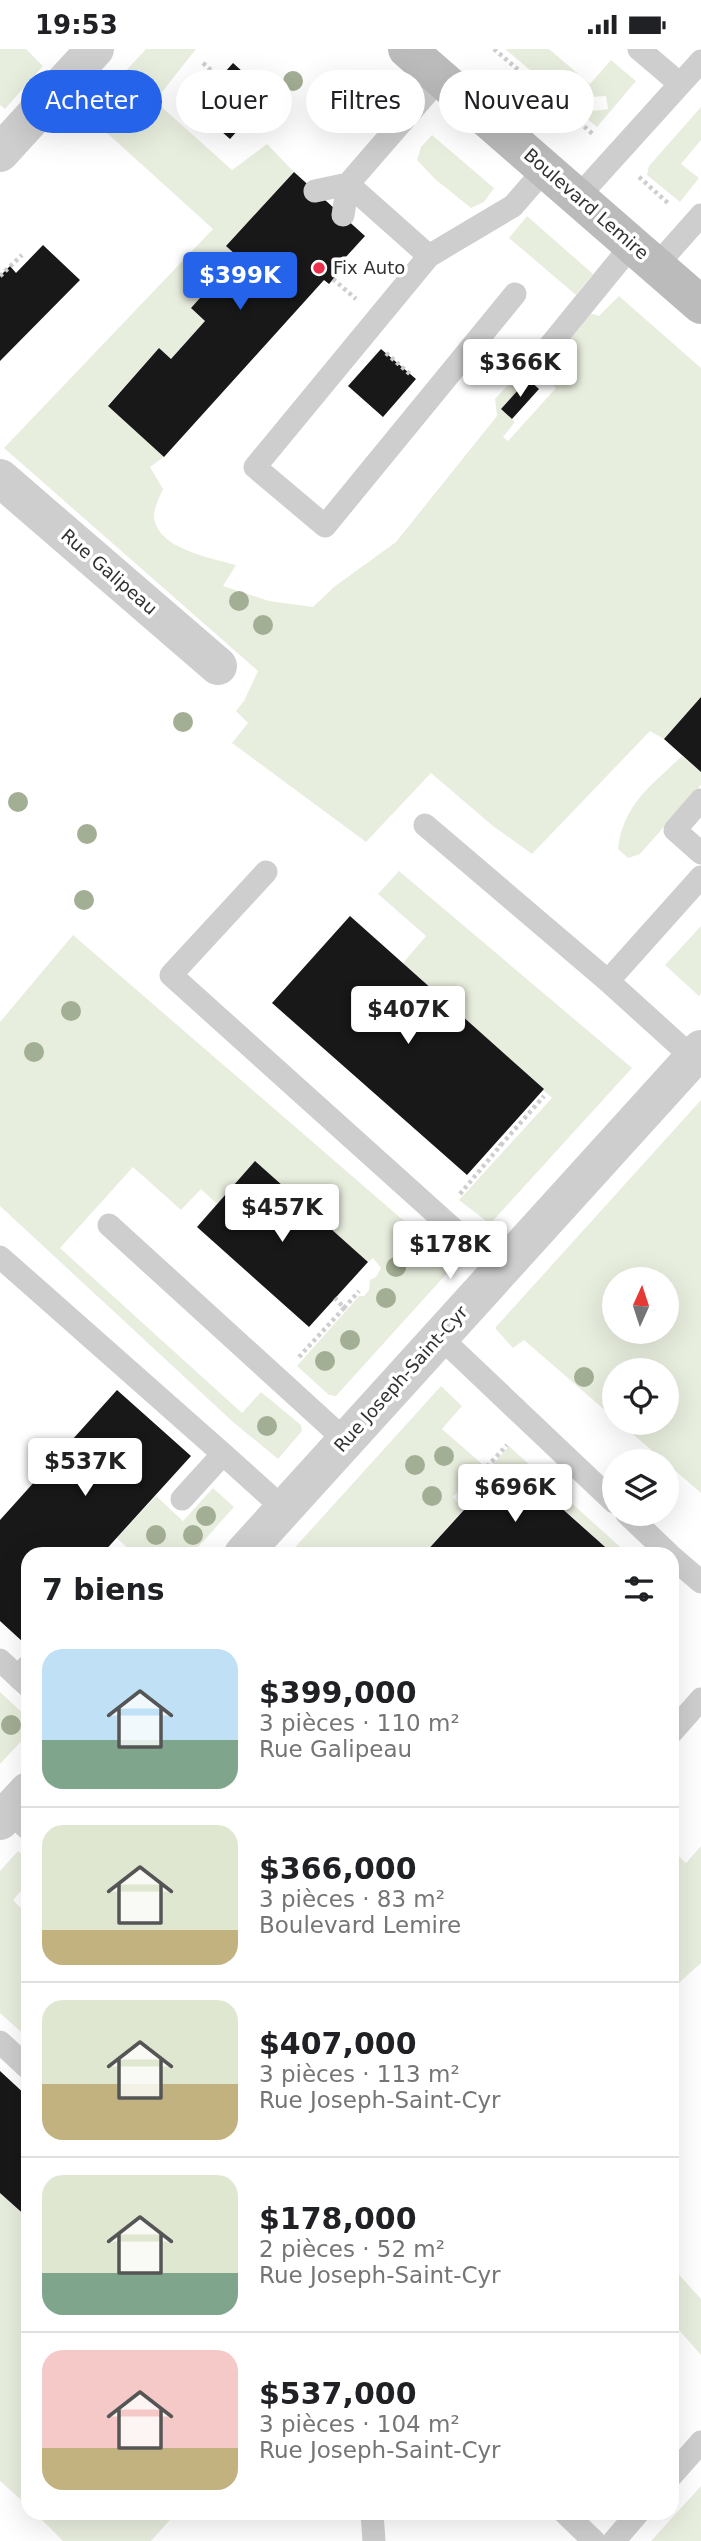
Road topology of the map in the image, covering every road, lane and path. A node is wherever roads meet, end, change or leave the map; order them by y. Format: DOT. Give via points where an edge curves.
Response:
graph roads {
  1 [pos="95,49"];
  2 [pos="407,49"];
  3 [pos="494,49"];
  4 [pos="639,49"];
  5 [pos="701,61"];
  6 [pos="203,63"];
  7 [pos="211,70"];
  8 [pos="518,70"];
  9 [pos="439,77"];
  10 [pos="439,79"];
  11 [pos="680,84"];
  12 [pos="503,133"];
  13 [pos="0,153"];
  14 [pos="545,169"];
  15 [pos="644,182"];
  16 [pos="348,184"];
  17 [pos="315,191"];
  18 [pos="578,197"];
  19 [pos="675,209"];
  20 [pos="343,215"];
  21 [pos="701,215"];
  22 [pos="22,255"];
  23 [pos="644,255"];
  24 [pos="429,256"];
  25 [pos="0,276"];
  26 [pos="514,294"];
  27 [pos="701,305"];
  28 [pos="543,371"];
  29 [pos="0,478"];
  30 [pos="218,666"];
  31 [pos="701,800"];
  32 [pos="425,825"];
  33 [pos="701,853"];
  34 [pos="267,872"];
  35 [pos="701,877"];
  36 [pos="608,981"];
  37 [pos="697,1053"];
  38 [pos="544,1096"];
  39 [pos="466,1185"];
  40 [pos="110,1225"];
  41 [pos="0,1257"];
  42 [pos="500,1271"];
  43 [pos="359,1291"];
  44 [pos="335,1298"];
  45 [pos="344,1308"];
  46 [pos="440,1337"];
  47 [pos="293,1363"];
  48 [pos="346,1441"];
  49 [pos="508,1445"];
  50 [pos="223,1454"];
  51 [pos="602,1491"];
  52 [pos="182,1499"];
  53 [pos="471,1502"];
  54 [pos="284,1509"];
  55 [pos="639,1526"];
  56 [pos="249,1547"];
  57 [pos="662,1547"];
  58 [pos="679,1562"];
  59 [pos="701,1582"];
  60 [pos="0,1660"];
  61 [pos="21,1673"];
  62 [pos="701,1699"];
  63 [pos="679,1724"];
  64 [pos="0,2042"];
  65 [pos="21,2062"];
  66 [pos="701,2442"];
  67 [pos="679,2467"];
  68 [pos="372,2520"];
  69 [pos="572,2520"];
  70 [pos="632,2520"];
  71 [pos="374,2541"];
  72 [pos="594,2541"];
  73 [pos="614,2541"];
  1 -- 13 [label="street"];
  2 -- 9 [label="main road, Boulevard Lemire"];
  3 -- 8 [label="path"];
  4 -- 11 [label="lane"];
  5 -- 11 [label="lane"];
  6 -- 7 [label="path"];
  10 -- 16 [label="lane"];
  11 -- 18 [label="lane"];
  12 -- 14 [label="main road, Boulevard Lemire"];
  14 -- 18 [label="main road, Boulevard Lemire"];
  14 -- 24 [label="lane" via="513,206"];
  15 -- 19 [label="path"];
  16 -- 17 [label="lane"];
  16 -- 20 [label="lane"];
  16 -- 24 [label="lane"];
  18 -- 23 [label="main road, Boulevard Lemire"];
  21 -- 23 [label="lane"];
  22 -- 25 [label="path"];
  23 -- 27 [label="main road, Boulevard Lemire"];
  23 -- 28 [label="lane" via="548,348"];
  24 -- 26 [label="lane" via="255,467 325,526"];
  29 -- 30 [label="street, Rue Galipeau"];
  31 -- 33 [label="lane" via="675,830"];
  32 -- 36 [label="lane"];
  34 -- 42 [label="lane" via="172,975"];
  35 -- 36 [label="lane"];
  36 -- 37 [label="lane"];
  37 -- 42 [label="street, Rue Joseph-Saint-Cyr"];
  38 -- 39 [label="path"];
  40 -- 48 [label="lane"];
  41 -- 50 [label="lane"];
  42 -- 46 [label="street, Rue Joseph-Saint-Cyr"];
  43 -- 45 [label="path"];
  44 -- 45 [label="path"];
  45 -- 47 [label="path"];
  46 -- 48 [label="street, Rue Joseph-Saint-Cyr"];
  46 -- 51 [label="lane"];
  48 -- 54 [label="street, Rue Joseph-Saint-Cyr"];
  49 -- 53 [label="path" via="462,1494"];
  50 -- 52 [label="lane"];
  50 -- 54 [label="lane"];
  54 -- 56 [label="street, Rue Joseph-Saint-Cyr"];
  55 -- 57 [label="lane"];
  58 -- 59 [label="lane"];
  60 -- 61 [label="lane"];
  62 -- 63 [label="lane"];
  64 -- 65 [label="lane"];
  66 -- 67 [label="lane"];
  68 -- 71 [label="lane"];
  69 -- 72 [label="lane"];
  70 -- 73 [label="lane"];
}
